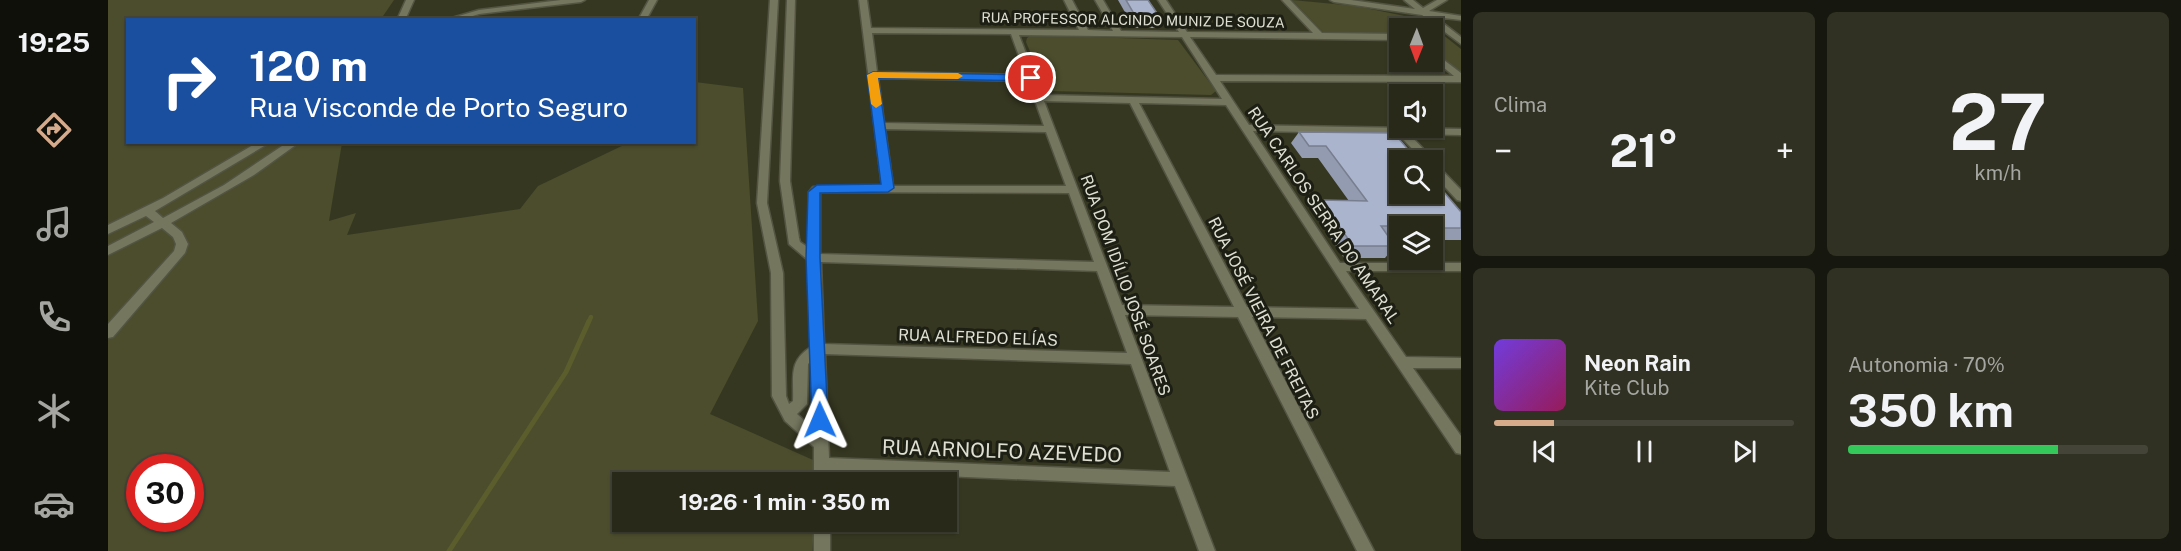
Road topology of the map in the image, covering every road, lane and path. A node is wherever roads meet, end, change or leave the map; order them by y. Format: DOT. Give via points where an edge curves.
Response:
graph roads {
  1 [pos="410,0"];
  2 [pos="581,0"];
  3 [pos="653,0"];
  4 [pos="774,0"];
  5 [pos="791,0"];
  6 [pos="862,0"];
  7 [pos="1068,0"];
  8 [pos="1099,0"];
  9 [pos="1162,0"];
  10 [pos="1286,0"];
  11 [pos="1334,0"];
  12 [pos="1408,0"];
  13 [pos="1434,0"];
  14 [pos="1443,0"];
  15 [pos="1422,12"];
  16 [pos="402,18"];
  17 [pos="456,18"];
  18 [pos="643,18"];
  19 [pos="1461,18"];
  20 [pos="866,30"];
  21 [pos="1014,32"];
  22 [pos="1085,33"];
  23 [pos="1118,33"];
  24 [pos="1185,34"];
  25 [pos="1320,36"];
  26 [pos="1389,37"];
  27 [pos="1461,41"];
  28 [pos="1443,63"];
  29 [pos="873,75"];
  30 [pos="1031,78"];
  31 [pos="1214,78"];
  32 [pos="1461,79"];
  33 [pos="1039,98"];
  34 [pos="1133,100"];
  35 [pos="1230,102"];
  36 [pos="879,126"];
  37 [pos="1050,129"];
  38 [pos="1247,129"];
  39 [pos="1389,131"];
  40 [pos="1443,132"];
  41 [pos="1461,132"];
  42 [pos="1408,138"];
  43 [pos="263,144"];
  44 [pos="291,144"];
  45 [pos="1419,150"];
  46 [pos="1443,178"];
  47 [pos="888,188"];
  48 [pos="1073,190"];
  49 [pos="1461,197"];
  50 [pos="147,211"];
  51 [pos="162,222"];
  52 [pos="108,230"];
  53 [pos="108,251"];
  54 [pos="813,258"];
  55 [pos="1102,267"];
  56 [pos="1337,267"];
  57 [pos="1461,267"];
  58 [pos="1118,310"];
  59 [pos="1243,312"];
  60 [pos="1369,314"];
  61 [pos="108,333"];
  62 [pos="819,348"];
  63 [pos="1136,359"];
  64 [pos="1402,362"];
  65 [pos="1461,363"];
  66 [pos="788,413"];
  67 [pos="820,444"];
  68 [pos="1461,448"];
  69 [pos="822,464"];
  70 [pos="822,472"];
  71 [pos="1180,479"];
  72 [pos="822,532"];
  73 [pos="822,551"];
  74 [pos="1207,551"];
  75 [pos="1366,551"];
  1 -- 16 [label="street"];
  2 -- 17 [label="street"];
  3 -- 18 [label="street"];
  4 -- 66 [label="street" via="762,203 777,273 779,396"];
  5 -- 54 [label="street" via="785,182 795,244"];
  6 -- 20 [label="street"];
  7 -- 22 [label="street"];
  8 -- 23 [label="street"];
  9 -- 24 [label="street, RUA CARLOS SERRA DO AMARAL"];
  10 -- 25 [label="street"];
  11 -- 15 [label="street"];
  12 -- 15 [label="street"];
  13 -- 14 [label="street"];
  14 -- 15 [label="street"];
  15 -- 19 [label="street"];
  15 -- 27 [label="street"];
  20 -- 21 [label="street, RUA PROFESSOR ALCINDO MUNIZ DE SOUZA"];
  20 -- 29 [label="street"];
  21 -- 22 [label="street, RUA PROFESSOR ALCINDO MUNIZ DE SOUZA"];
  21 -- 30 [label="street, RUA DOM IDÍLIO JOSÉ SOARES"];
  22 -- 23 [label="street, RUA PROFESSOR ALCINDO MUNIZ DE SOUZA"];
  23 -- 24 [label="street, RUA PROFESSOR ALCINDO MUNIZ DE SOUZA"];
  24 -- 25 [label="street, RUA PROFESSOR ALCINDO MUNIZ DE SOUZA"];
  24 -- 31 [label="street, RUA CARLOS SERRA DO AMARAL"];
  25 -- 26 [label="street, RUA PROFESSOR ALCINDO MUNIZ DE SOUZA"];
  28 -- 32 [label="street"];
  29 -- 30 [label="street"];
  29 -- 36 [label="street"];
  30 -- 33 [label="street, RUA DOM IDÍLIO JOSÉ SOARES"];
  31 -- 32 [label="street"];
  31 -- 35 [label="street, RUA CARLOS SERRA DO AMARAL"];
  33 -- 34 [label="street"];
  33 -- 37 [label="street, RUA DOM IDÍLIO JOSÉ SOARES"];
  34 -- 35 [label="street"];
  34 -- 59 [label="street, RUA JOSÉ VIEIRA DE FREITAS"];
  35 -- 38 [label="street, RUA CARLOS SERRA DO AMARAL"];
  36 -- 37 [label="street"];
  36 -- 47 [label="street"];
  37 -- 48 [label="street, RUA DOM IDÍLIO JOSÉ SOARES"];
  38 -- 39 [label="street"];
  38 -- 56 [label="street, RUA CARLOS SERRA DO AMARAL"];
  40 -- 41 [label="street"];
  42 -- 45 [label="street"];
  43 -- 50 [label="street"];
  44 -- 51 [label="street" via="258,169"];
  46 -- 49 [label="street"];
  47 -- 48 [label="street"];
  47 -- 54 [label="street" via="817,189"];
  48 -- 55 [label="street, RUA DOM IDÍLIO JOSÉ SOARES"];
  50 -- 51 [label="street"];
  50 -- 52 [label="street"];
  51 -- 53 [label="street"];
  51 -- 61 [label="street" via="178,235 182,244 179,253"];
  54 -- 55 [label="street"];
  54 -- 62 [label="street"];
  55 -- 58 [label="street, RUA DOM IDÍLIO JOSÉ SOARES"];
  56 -- 57 [label="street"];
  56 -- 60 [label="street, RUA CARLOS SERRA DO AMARAL"];
  58 -- 59 [label="street"];
  58 -- 63 [label="street, RUA DOM IDÍLIO JOSÉ SOARES"];
  59 -- 60 [label="street"];
  59 -- 75 [label="street, RUA JOSÉ VIEIRA DE FREITAS"];
  60 -- 64 [label="street, RUA CARLOS SERRA DO AMARAL"];
  62 -- 63 [label="street, RUA ALFREDO ELÍAS"];
  62 -- 66 [label="street" via="801,364 800,404"];
  62 -- 67 [label="street"];
  63 -- 71 [label="street, RUA DOM IDÍLIO JOSÉ SOARES"];
  64 -- 65 [label="street"];
  64 -- 68 [label="street, RUA CARLOS SERRA DO AMARAL"];
  66 -- 67 [label="street"];
  67 -- 69 [label="street"];
  69 -- 70 [label="street"];
  69 -- 71 [label="street, RUA ARNOLFO AZEVEDO"];
  71 -- 74 [label="street, RUA DOM IDÍLIO JOSÉ SOARES"];
  72 -- 73 [label="street"];
}
